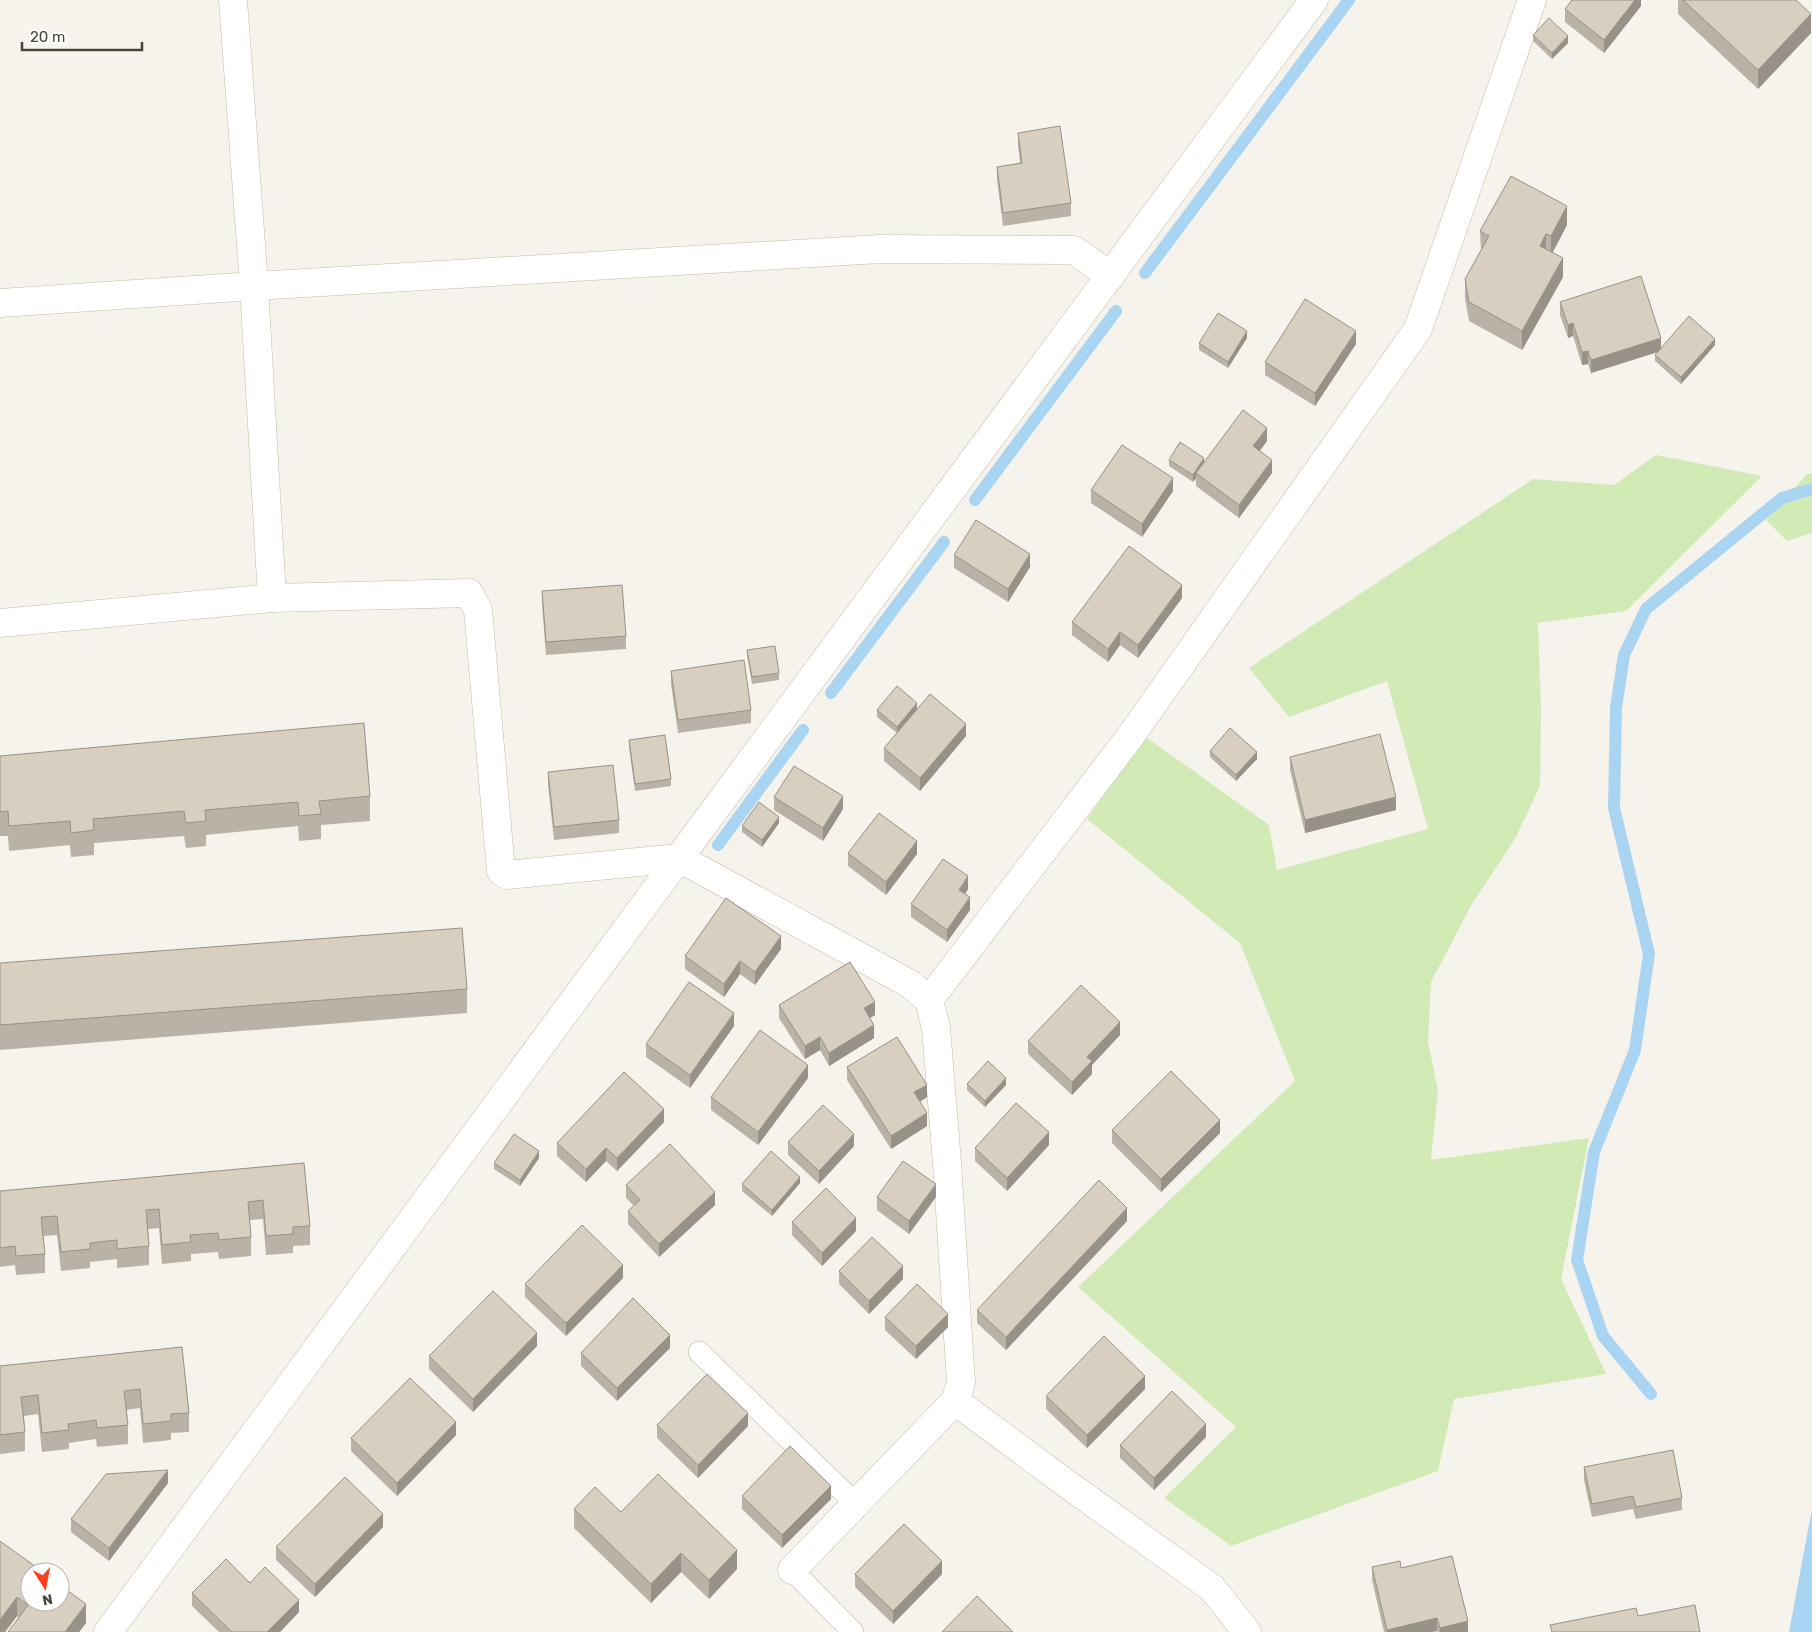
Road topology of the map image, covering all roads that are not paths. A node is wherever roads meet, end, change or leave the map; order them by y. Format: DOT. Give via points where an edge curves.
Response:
graph roads {
  1 [pos="233,0"];
  2 [pos="1314,0"];
  3 [pos="1532,0"];
  4 [pos="1111,276"];
  5 [pos="254,286"];
  6 [pos="0,303"];
  7 [pos="272,598"];
  8 [pos="0,623"];
  9 [pos="679,858"];
  10 [pos="929,1000"];
  11 [pos="699,1352"];
  12 [pos="954,1401"];
  13 [pos="856,1504"];
  14 [pos="792,1570"];
  15 [pos="108,1632"];
  16 [pos="853,1632"];
  17 [pos="1247,1632"];
  1 -- 5 [label="street"];
  2 -- 4 [label="street"];
  3 -- 10 [label="street" via="1418,329 1130,737"];
  4 -- 5 [label="street" via="1074,250 880,249"];
  4 -- 9 [label="street"];
  5 -- 6 [label="street"];
  5 -- 7 [label="street"];
  7 -- 8 [label="street"];
  7 -- 9 [label="street" via="469,593 478,610 501,871 507,875"];
  9 -- 10 [label="street" via="910,984"];
  9 -- 15 [label="street"];
  10 -- 12 [label="street" via="936,1028 961,1383"];
  11 -- 13 [label="lane"];
  12 -- 13 [label="street"];
  12 -- 17 [label="street" via="1212,1588"];
  13 -- 14 [label="street"];
  14 -- 16 [label="lane"];
}
